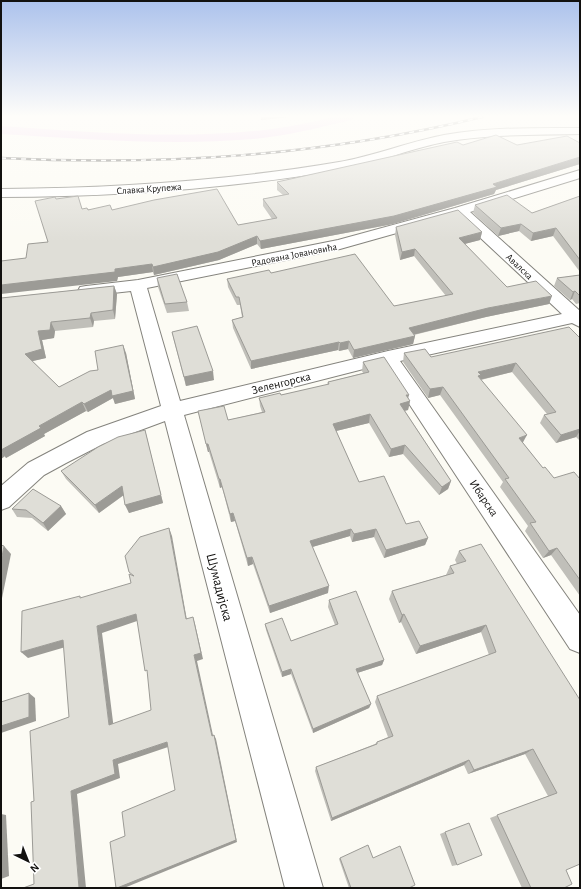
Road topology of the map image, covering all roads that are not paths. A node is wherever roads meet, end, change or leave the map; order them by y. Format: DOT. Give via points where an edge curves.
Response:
graph roads {
  1 [pos="370,158"];
  2 [pos="580,174"];
  3 [pos="1,193"];
  4 [pos="460,211"];
  5 [pos="138,285"];
  6 [pos="70,292"];
  7 [pos="578,318"];
  8 [pos="388,357"];
  9 [pos="172,410"];
  10 [pos="1,500"];
  11 [pos="580,639"];
  12 [pos="301,887"];
  1 -- 3 [label="street, Славка Крупежа" via="344,165 210,183 102,191"];
  2 -- 4 [label="street, Радована Јовановића"];
  4 -- 5 [label="street, Радована Јовановића" via="340,244"];
  4 -- 7 [label="street, Авалска"];
  5 -- 6 [label="street, Радована Јовановића"];
  5 -- 9 [label="street, Шумадијска"];
  7 -- 8 [label="street, Зеленгорска"];
  8 -- 9 [label="street, Зеленгорска"];
  8 -- 11 [label="street, Ибарска"];
  9 -- 10 [label="street, Зеленгорска" via="95,438 58,457 36,469"];
  9 -- 12 [label="street, Шумадијска"];
}
